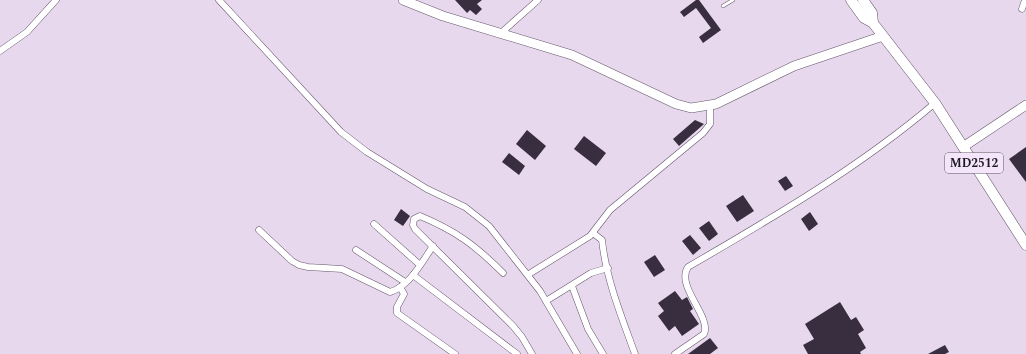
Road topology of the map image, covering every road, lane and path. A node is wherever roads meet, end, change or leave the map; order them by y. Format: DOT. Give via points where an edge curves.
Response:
graph roads {
  1 [pos="56,0"];
  2 [pos="219,0"];
  3 [pos="403,0"];
  4 [pos="538,0"];
  5 [pos="733,0"];
  6 [pos="851,0"];
  7 [pos="863,0"];
  8 [pos="1025,0"];
  9 [pos="723,6"];
  10 [pos="1022,9"];
  11 [pos="873,23"];
  12 [pos="501,33"];
  13 [pos="883,36"];
  14 [pos="0,51"];
  15 [pos="935,103"];
  16 [pos="710,106"];
  17 [pos="1024,106"];
  18 [pos="963,147"];
  19 [pos="374,224"];
  20 [pos="259,230"];
  21 [pos="597,235"];
  22 [pos="1026,245"];
  23 [pos="433,246"];
  24 [pos="356,250"];
  25 [pos="420,265"];
  26 [pos="608,268"];
  27 [pos="503,273"];
  28 [pos="529,274"];
  29 [pos="413,275"];
  30 [pos="405,282"];
  31 [pos="572,286"];
  32 [pos="400,287"];
  33 [pos="546,301"];
  34 [pos="455,354"];
  35 [pos="517,354"];
  36 [pos="532,354"];
  37 [pos="577,354"];
  38 [pos="602,354"];
  39 [pos="635,354"];
  40 [pos="675,354"];
  1 -- 14 [label="street" via="27,32"];
  2 -- 28 [label="street" via="341,132 367,152 477,216 500,238"];
  3 -- 12 [label="street" via="443,16"];
  4 -- 12 [label="street"];
  5 -- 9 [label="lane"];
  6 -- 11 [label="main road, MD2512" via="864,18"];
  7 -- 11 [label="main road, MD2512" via="872,13"];
  8 -- 10 [label="street"];
  11 -- 13 [label="main road, MD2512"];
  12 -- 16 [label="street" via="572,55 676,104 691,108"];
  13 -- 15 [label="main road, MD2512"];
  13 -- 16 [label="street" via="794,66 734,97"];
  15 -- 18 [label="main road, MD2512"];
  15 -- 40 [label="street" via="887,143 846,171 688,267 688,288 706,331"];
  16 -- 21 [label="street" via="708,128 610,210"];
  17 -- 18 [label="street"];
  18 -- 22 [label="main road, MD2512"];
  19 -- 25 [label="street"];
  20 -- 32 [label="street" via="299,265 342,269 390,292"];
  21 -- 26 [label="street"];
  21 -- 28 [label="street"];
  23 -- 25 [label="street"];
  23 -- 27 [label="street" via="413,225 417,217 446,227 466,239"];
  23 -- 36 [label="street" via="513,326"];
  24 -- 30 [label="street"];
  25 -- 29 [label="street"];
  26 -- 31 [label="street" via="591,273"];
  26 -- 39 [label="street" via="618,307"];
  28 -- 33 [label="street"];
  29 -- 30 [label="street"];
  29 -- 35 [label="street"];
  30 -- 32 [label="street"];
  31 -- 33 [label="street"];
  31 -- 38 [label="street" via="588,329"];
  32 -- 34 [label="street" via="404,294 396,307 397,313"];
  33 -- 37 [label="street"];
}
